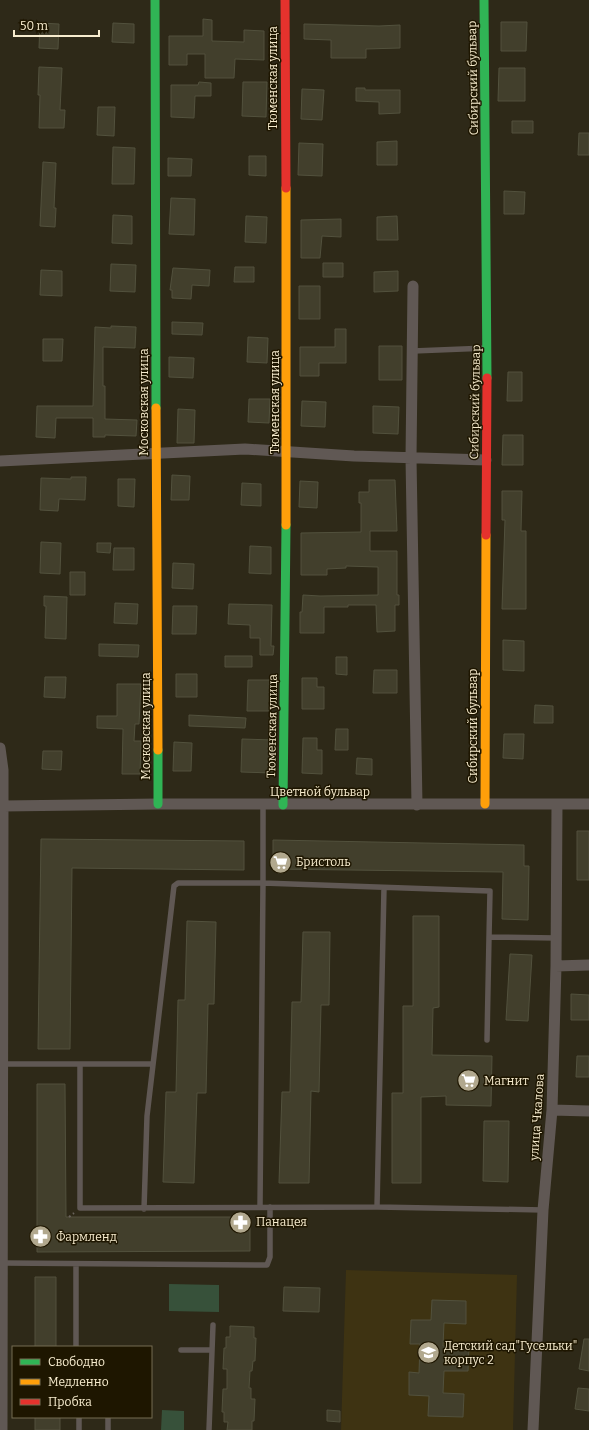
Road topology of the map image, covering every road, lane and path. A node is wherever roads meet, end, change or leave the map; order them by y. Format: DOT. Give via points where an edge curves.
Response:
graph roads {
  1 [pos="155,0"];
  2 [pos="285,0"];
  3 [pos="484,0"];
  4 [pos="413,286"];
  5 [pos="488,348"];
  6 [pos="413,351"];
  7 [pos="287,451"];
  8 [pos="156,454"];
  9 [pos="411,458"];
  10 [pos="486,460"];
  11 [pos="0,461"];
  12 [pos="0,748"];
  13 [pos="158,804"];
  14 [pos="485,804"];
  15 [pos="557,804"];
  16 [pos="589,804"];
  17 [pos="263,805"];
  18 [pos="283,805"];
  19 [pos="417,805"];
  20 [pos="3,806"];
  21 [pos="263,883"];
  22 [pos="384,888"];
  23 [pos="489,938"];
  24 [pos="556,938"];
  25 [pos="556,966"];
  26 [pos="589,966"];
  27 [pos="487,1040"];
  28 [pos="3,1064"];
  29 [pos="80,1064"];
  30 [pos="153,1064"];
  31 [pos="552,1110"];
  32 [pos="589,1111"];
  33 [pos="377,1206"];
  34 [pos="260,1207"];
  35 [pos="270,1208"];
  36 [pos="144,1209"];
  37 [pos="543,1210"];
  38 [pos="3,1263"];
  39 [pos="76,1264"];
  40 [pos="213,1324"];
  41 [pos="76,1346"];
  42 [pos="181,1350"];
  43 [pos="212,1350"];
  44 [pos="80,1418"];
  45 [pos="108,1418"];
  46 [pos="2,1430"];
  47 [pos="79,1430"];
  48 [pos="108,1430"];
  49 [pos="209,1430"];
  50 [pos="533,1430"];
  1 -- 8 [label="street, Московская улица"];
  2 -- 7 [label="street, Тюменская улица"];
  3 -- 5 [label="street, Сибирский бульвар"];
  4 -- 6 [label="street"];
  5 -- 6 [label="lane"];
  5 -- 10 [label="street, Сибирский бульвар"];
  6 -- 9 [label="street"];
  7 -- 8 [label="street" via="246,449"];
  7 -- 9 [label="street"];
  7 -- 18 [label="street, Тюменская улица"];
  8 -- 11 [label="street"];
  8 -- 13 [label="street, Московская улица"];
  9 -- 10 [label="street"];
  9 -- 19 [label="street"];
  10 -- 14 [label="street, Сибирский бульвар"];
  12 -- 20 [label="street"];
  13 -- 17 [label="street, Цветной бульвар"];
  13 -- 20 [label="street, Цветной бульвар"];
  14 -- 15 [label="street, Цветной бульвар"];
  14 -- 19 [label="street, Цветной бульвар"];
  15 -- 16 [label="street, Цветной бульвар"];
  15 -- 24 [label="street, улица Чкалова"];
  17 -- 18 [label="street, Цветной бульвар"];
  17 -- 21 [label="lane"];
  18 -- 19 [label="street, Цветной бульвар"];
  20 -- 28 [label="street"];
  21 -- 22 [label="lane"];
  21 -- 30 [label="lane" via="178,883 174,886"];
  21 -- 34 [label="lane"];
  22 -- 23 [label="lane" via="490,890"];
  22 -- 33 [label="lane"];
  23 -- 24 [label="lane"];
  23 -- 27 [label="lane"];
  24 -- 25 [label="street, улица Чкалова"];
  25 -- 26 [label="street"];
  25 -- 31 [label="street, улица Чкалова"];
  28 -- 29 [label="lane"];
  28 -- 38 [label="street"];
  29 -- 30 [label="lane"];
  29 -- 36 [label="lane" via="80,1208"];
  30 -- 36 [label="lane" via="147,1116"];
  31 -- 32 [label="street"];
  31 -- 37 [label="street, улица Чкалова"];
  33 -- 35 [label="lane"];
  33 -- 37 [label="lane"];
  34 -- 35 [label="lane"];
  34 -- 36 [label="lane"];
  35 -- 39 [label="lane" via="270,1257 267,1265"];
  37 -- 50 [label="street, улица Чкалова"];
  38 -- 39 [label="lane"];
  38 -- 46 [label="street"];
  39 -- 41 [label="lane"];
  40 -- 43 [label="lane"];
  42 -- 43 [label="lane"];
  43 -- 49 [label="lane"];
  44 -- 47 [label="lane"];
  45 -- 48 [label="lane"];
}
